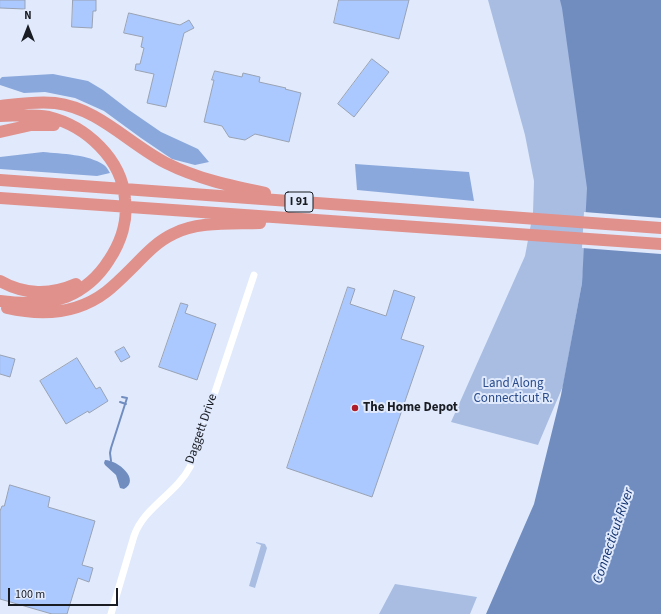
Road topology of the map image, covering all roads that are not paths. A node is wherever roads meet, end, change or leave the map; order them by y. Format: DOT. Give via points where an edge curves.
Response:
graph roads {
  1 [pos="0,106"];
  2 [pos="0,116"];
  3 [pos="0,132"];
  4 [pos="106,154"];
  5 [pos="0,180"];
  6 [pos="0,198"];
  7 [pos="318,203"];
  8 [pos="323,220"];
  9 [pos="661,228"];
  10 [pos="661,244"];
  11 [pos="115,250"];
  12 [pos="254,275"];
  13 [pos="0,281"];
  14 [pos="0,301"];
  15 [pos="0,306"];
  16 [pos="111,614"];
  1 -- 7 [label="highway" via="41,102 62,104 94,116 156,157 192,175 232,186"];
  2 -- 4 [label="highway" via="36,115 62,122 84,133"];
  3 -- 4 [label="highway" via="31,125 55,125 83,134"];
  4 -- 11 [label="highway" via="118,172 125,198 124,226"];
  5 -- 7 [label="highway, I 91"];
  6 -- 8 [label="highway, I 91"];
  7 -- 9 [label="highway, I 91"];
  8 -- 10 [label="highway, I 91"];
  8 -- 15 [label="highway" via="187,228 162,240 112,287 83,306 42,313"];
  11 -- 13 [label="highway" via="92,275 63,289 50,292 28,291"];
  11 -- 14 [label="highway" via="94,279 72,294 42,303"];
  12 -- 16 [label="street, Daggett Drive" via="190,467 138,527"];
}
